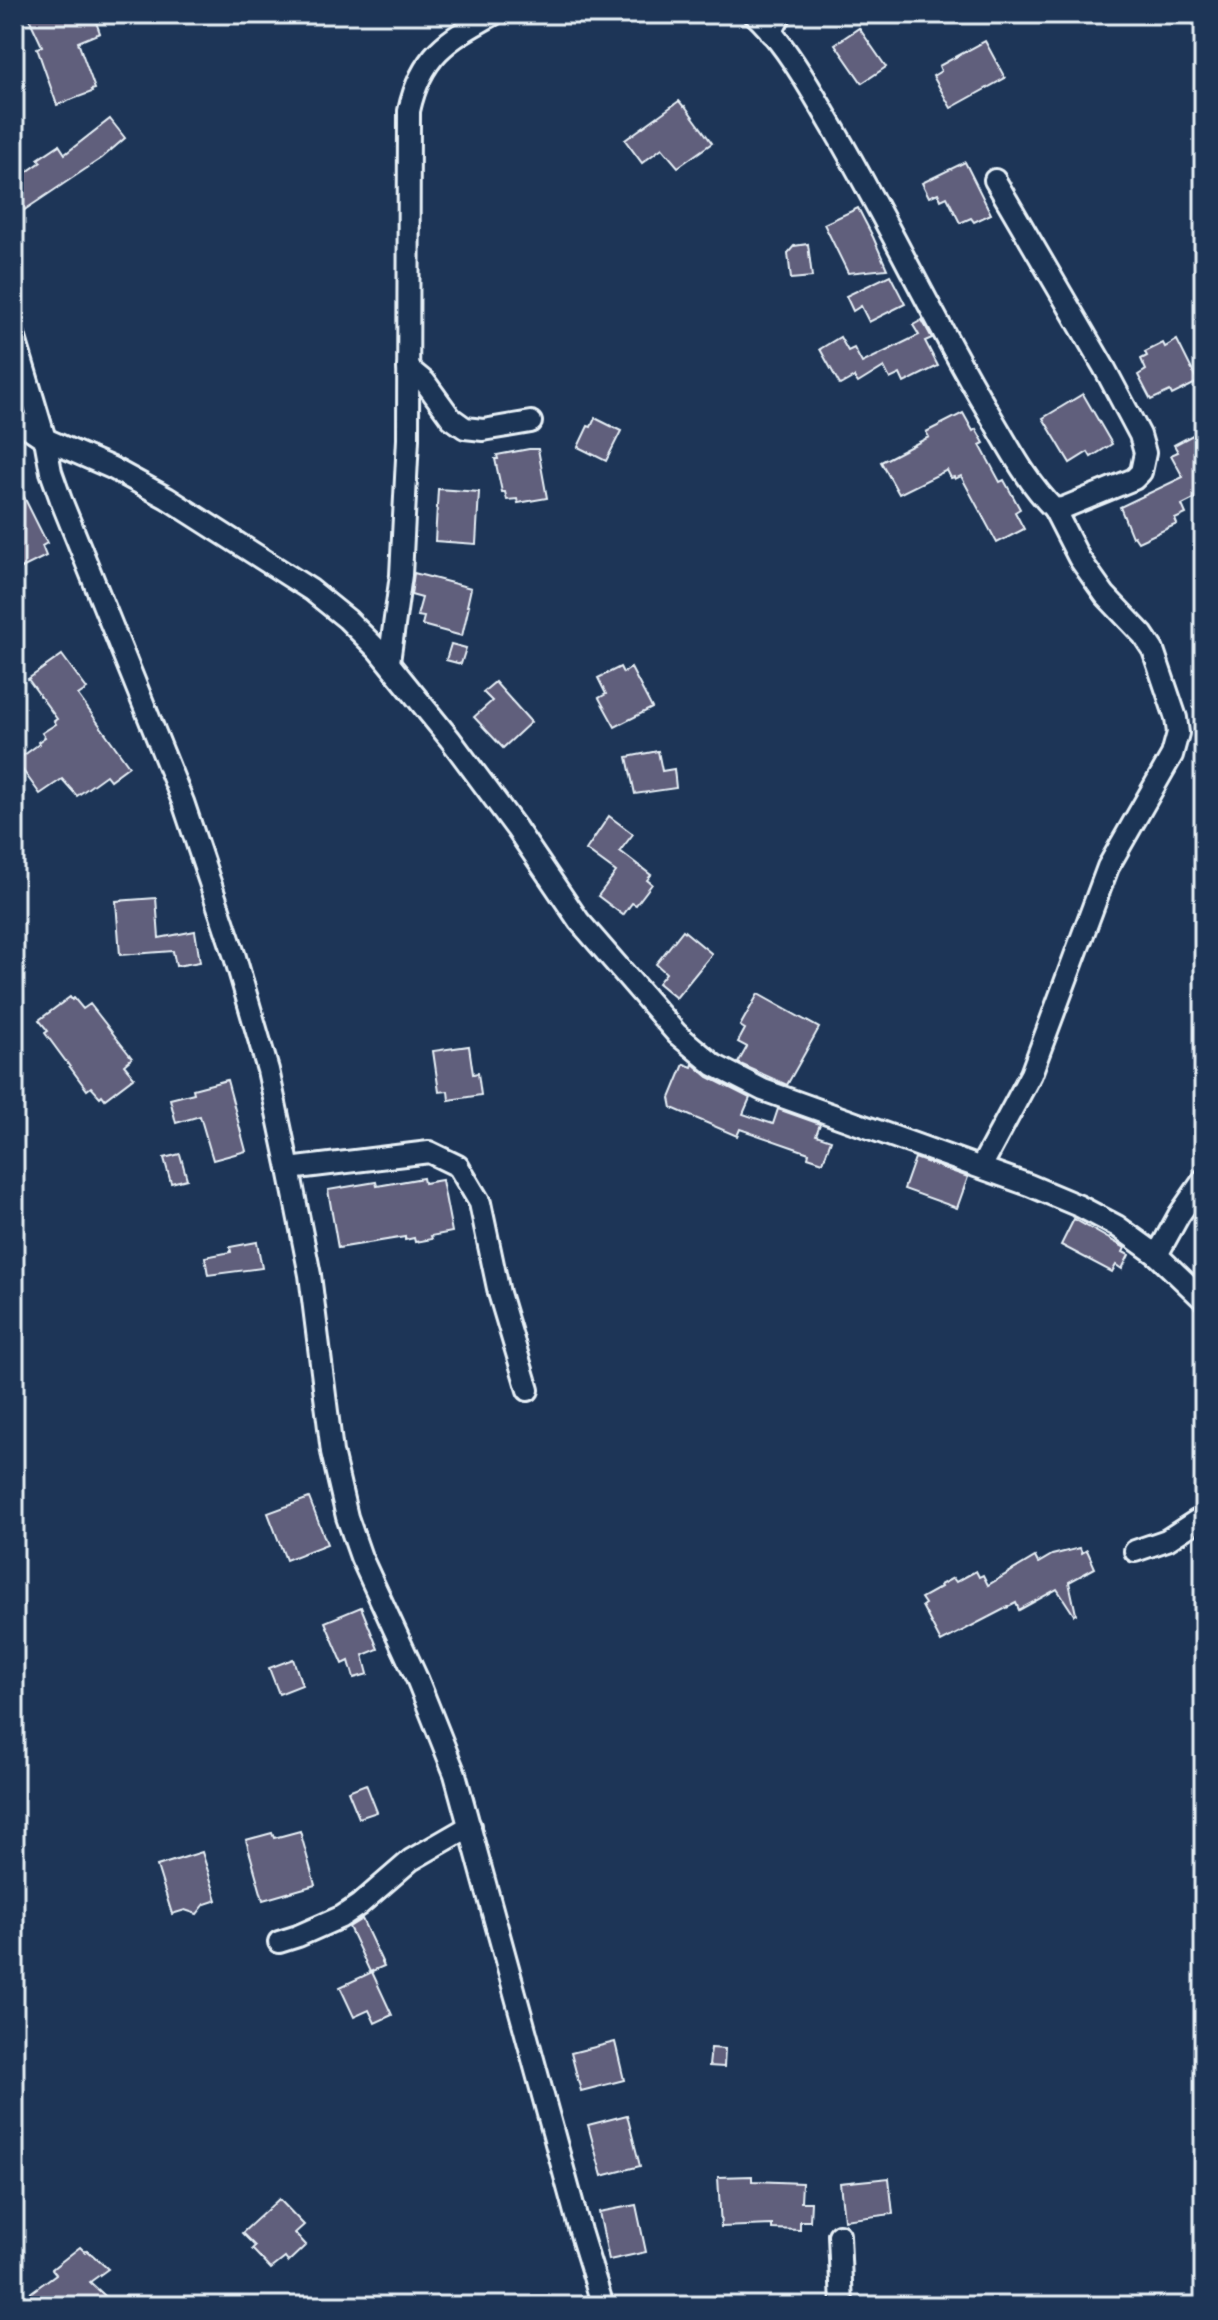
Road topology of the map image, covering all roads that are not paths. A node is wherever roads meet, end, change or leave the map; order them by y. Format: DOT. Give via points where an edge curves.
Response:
graph roads {
  1 [pos="494,14"];
  2 [pos="754,14"];
  3 [pos="776,23"];
  4 [pos="995,180"];
  5 [pos="14,335"];
  6 [pos="408,368"];
  7 [pos="14,418"];
  8 [pos="531,422"];
  9 [pos="45,439"];
  10 [pos="1054,509"];
  11 [pos="389,662"];
  12 [pos="981,1167"];
  13 [pos="289,1169"];
  14 [pos="1204,1179"];
  15 [pos="1157,1255"];
  16 [pos="1204,1300"];
  17 [pos="528,1390"];
  18 [pos="1204,1516"];
  19 [pos="1135,1551"];
  20 [pos="470,1826"];
  21 [pos="279,1942"];
  22 [pos="839,2235"];
  23 [pos="603,2306"];
  24 [pos="842,2306"];
  1 -- 6 [label="street" via="446,42 414,88 409,111"];
  2 -- 3 [label="street"];
  3 -- 10 [label="street" via="959,362 1026,474"];
  4 -- 10 [label="street" via="1105,369 1145,453 1144,466 1134,479"];
  5 -- 9 [label="street"];
  6 -- 8 [label="street" via="465,428"];
  6 -- 11 [label="street" via="401,575"];
  7 -- 9 [label="street"];
  9 -- 11 [label="street" via="167,498 311,590"];
  9 -- 13 [label="street" via="61,500 202,858 268,1070"];
  10 -- 12 [label="street" via="1093,578 1153,650 1178,733 1172,755 1108,867 1031,1074"];
  11 -- 12 [label="street" via="516,828 579,921 696,1051 763,1090"];
  12 -- 15 [label="street" via="1079,1206"];
  13 -- 17 [label="street" via="429,1152 458,1166 480,1203"];
  13 -- 20 [label="street" via="344,1505 361,1557 455,1774"];
  14 -- 15 [label="street"];
  15 -- 16 [label="street"];
  18 -- 19 [label="street" via="1167,1540"];
  20 -- 21 [label="street" via="411,1860 341,1917"];
  20 -- 23 [label="street"];
  22 -- 24 [label="street"];
}
